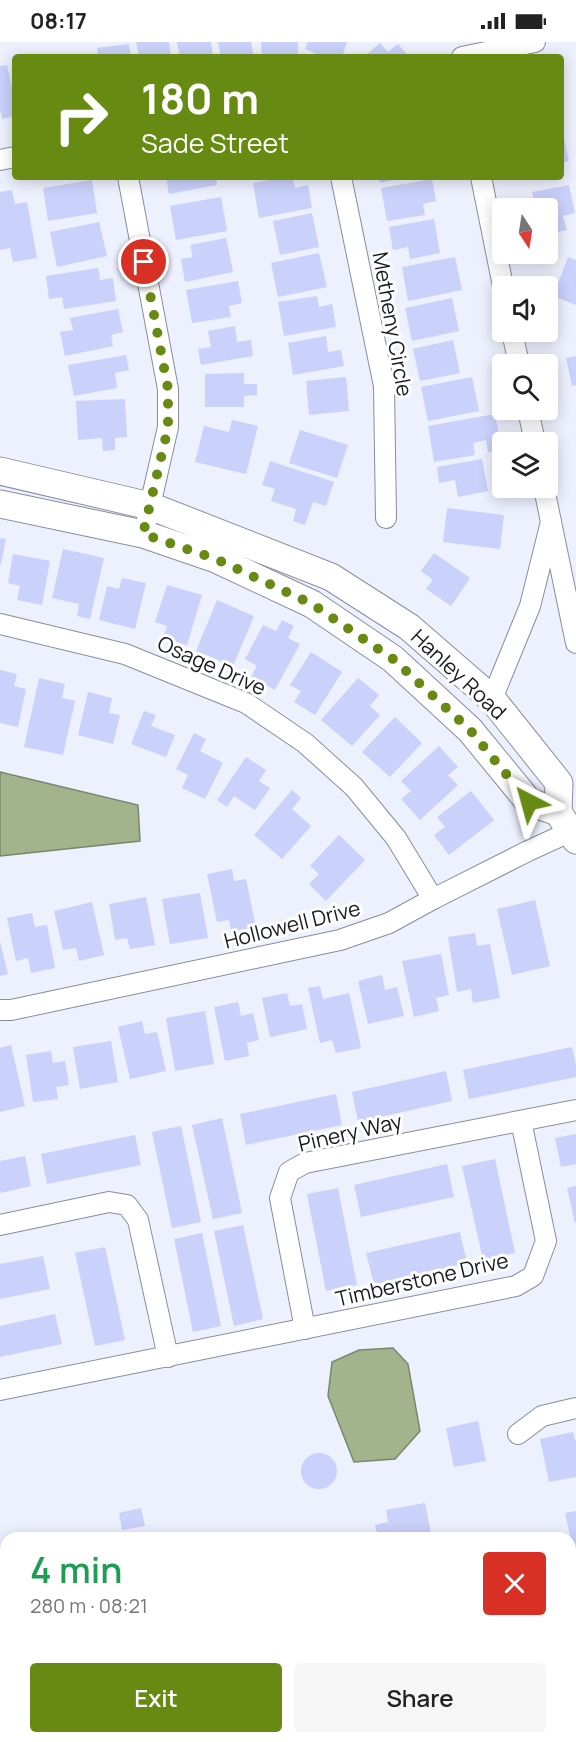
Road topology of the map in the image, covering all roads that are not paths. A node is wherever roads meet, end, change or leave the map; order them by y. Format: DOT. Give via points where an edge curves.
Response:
graph roads {
  1 [pos="535,42"];
  2 [pos="477,54"];
  3 [pos="129,180"];
  4 [pos="342,180"];
  5 [pos="482,180"];
  6 [pos="501,276"];
  7 [pos="0,471"];
  8 [pos="546,498"];
  9 [pos="0,504"];
  10 [pos="150,506"];
  11 [pos="386,518"];
  12 [pos="551,522"];
  13 [pos="143,534"];
  14 [pos="0,624"];
  15 [pos="576,643"];
  16 [pos="492,699"];
  17 [pos="570,828"];
  18 [pos="433,899"];
  19 [pos="0,1010"];
  20 [pos="576,1110"];
  21 [pos="521,1121"];
  22 [pos="0,1225"];
  23 [pos="305,1329"];
  24 [pos="168,1357"];
  25 [pos="0,1390"];
  26 [pos="576,1408"];
  27 [pos="518,1434"];
  1 -- 2 [label="street"];
  3 -- 10 [label="street" via="168,389 168,428"];
  4 -- 11 [label="street, Metheny Circle" via="384,386"];
  5 -- 6 [label="street"];
  7 -- 10 [label="main road, Hanley Road"];
  8 -- 12 [label="street"];
  9 -- 13 [label="main road, Hanley Road"];
  10 -- 13 [label="street"];
  10 -- 16 [label="main road, Hanley Road" via="331,577 409,627"];
  12 -- 15 [label="street"];
  12 -- 16 [label="street" via="530,606"];
  13 -- 17 [label="main road, Hanley Road" via="216,559 312,604 393,659 470,730 529,802"];
  14 -- 18 [label="street, Osage Drive" via="125,654 246,703 305,743 354,787 396,838"];
  16 -- 17 [label="main road, Hanley Road" via="559,783"];
  17 -- 18 [label="street, Hollowell Drive"];
  18 -- 19 [label="street, Hollowell Drive" via="388,923 340,940"];
  20 -- 21 [label="street, Pinery Way"];
  21 -- 23 [label="street, Timberstone Drive" via="546,1242 533,1276 516,1286"];
  21 -- 23 [label="street, Pinery Way" via="305,1163 289,1172 280,1198"];
  22 -- 24 [label="street" via="109,1202 127,1205 138,1220"];
  23 -- 24 [label="street"];
  24 -- 25 [label="street"];
  26 -- 27 [label="street" via="542,1416"];
}
